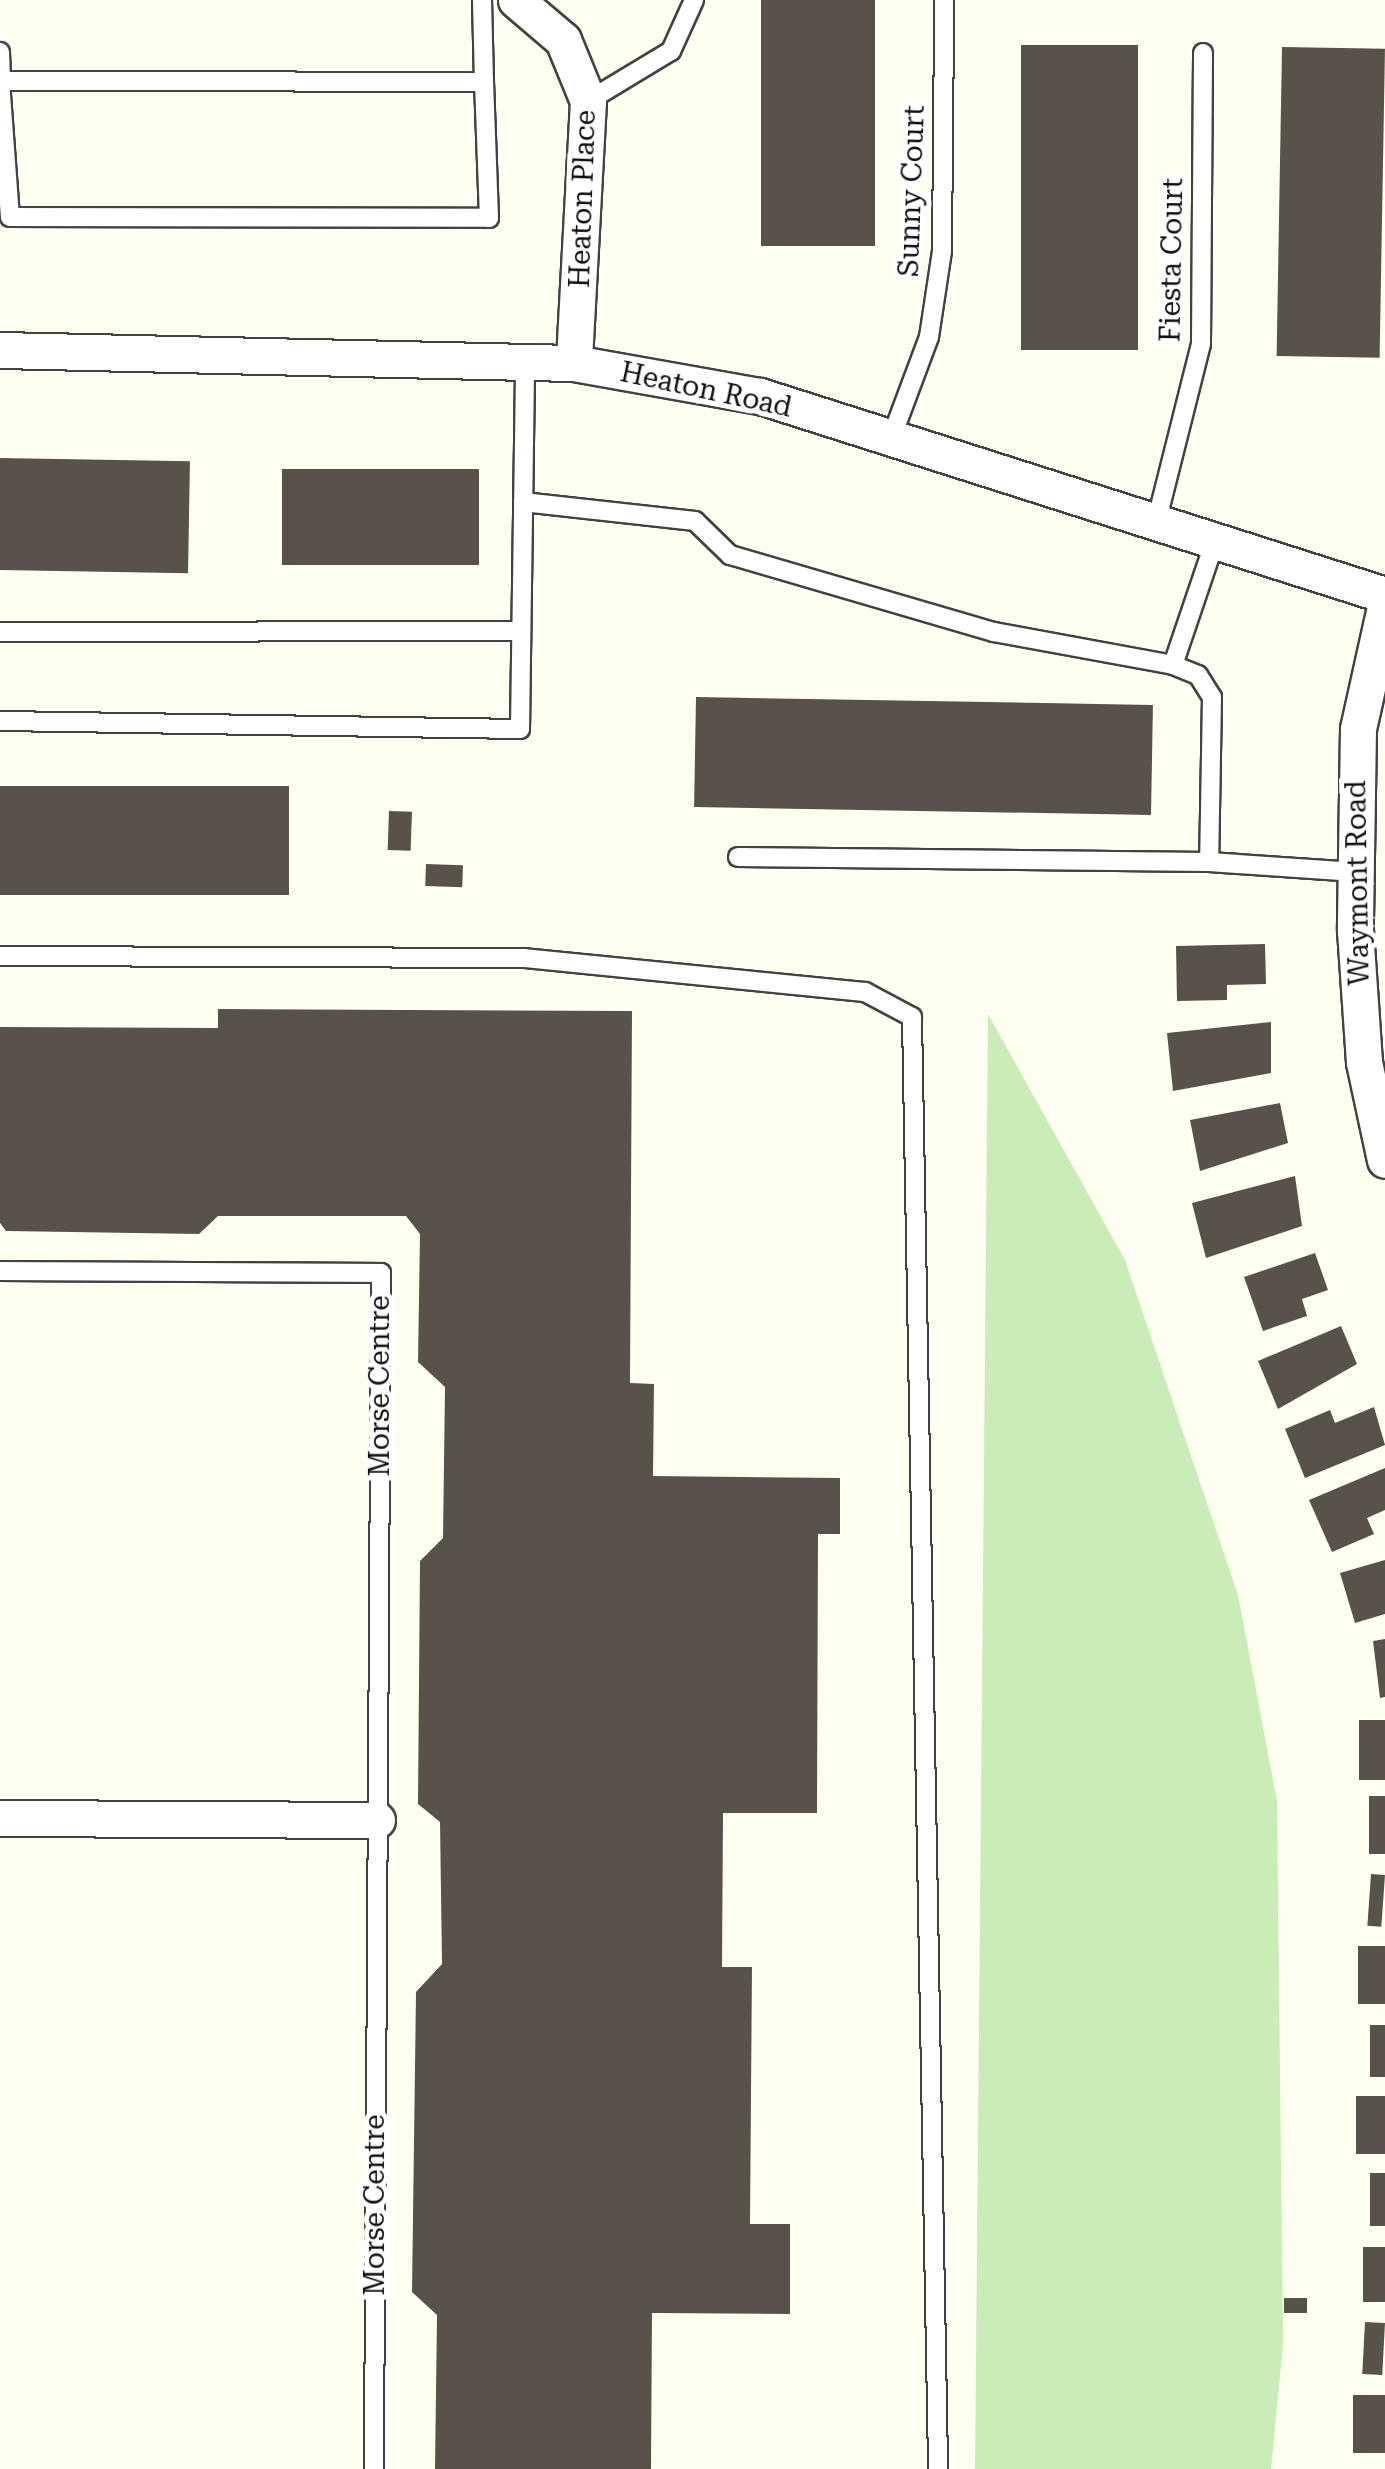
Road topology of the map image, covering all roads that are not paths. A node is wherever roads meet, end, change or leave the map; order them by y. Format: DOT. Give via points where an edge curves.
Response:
graph roads {
  1 [pos="482,0"];
  2 [pos="516,0"];
  3 [pos="694,0"];
  4 [pos="944,0"];
  5 [pos="0,52"];
  6 [pos="1203,53"];
  7 [pos="0,81"];
  8 [pos="484,82"];
  9 [pos="588,102"];
  10 [pos="0,350"];
  11 [pos="525,361"];
  12 [pos="574,364"];
  13 [pos="892,436"];
  14 [pos="523,502"];
  15 [pos="1156,523"];
  16 [pos="1215,541"];
  17 [pos="1385,595"];
  18 [pos="1385,606"];
  19 [pos="522,631"];
  20 [pos="0,632"];
  21 [pos="1173,665"];
  22 [pos="0,722"];
  23 [pos="738,857"];
  24 [pos="1209,862"];
  25 [pos="1356,872"];
  26 [pos="0,956"];
  27 [pos="1385,1160"];
  28 [pos="0,1270"];
  29 [pos="0,1818"];
  30 [pos="378,1820"];
  31 [pos="374,2469"];
  32 [pos="938,2469"];
  1 -- 8 [label="lane"];
  2 -- 9 [label="street, Heaton Place" via="564,40"];
  3 -- 9 [label="lane" via="671,52"];
  4 -- 13 [label="lane, Sunny Court" via="942,251 930,337"];
  5 -- 7 [label="lane"];
  6 -- 15 [label="lane, Fiesta Court" via="1201,344"];
  7 -- 8 [label="lane"];
  7 -- 8 [label="lane" via="10,217 489,218"];
  9 -- 12 [label="street, Heaton Place"];
  10 -- 11 [label="street, Heaton Road"];
  11 -- 12 [label="street, Heaton Road"];
  11 -- 14 [label="lane"];
  12 -- 13 [label="street, Heaton Road" via="760,396"];
  13 -- 15 [label="street, Heaton Road"];
  14 -- 19 [label="lane"];
  14 -- 21 [label="lane" via="694,522 730,555 994,632"];
  15 -- 16 [label="street, Heaton Road"];
  16 -- 17 [label="street, Heaton Road"];
  16 -- 21 [label="lane"];
  18 -- 25 [label="street, Waymont Road" via="1358,728"];
  19 -- 20 [label="lane"];
  19 -- 22 [label="lane" via="520,729"];
  21 -- 24 [label="lane" via="1198,675 1212,697"];
  23 -- 24 [label="lane"];
  24 -- 25 [label="lane"];
  25 -- 27 [label="street, Waymont Road" via="1364,1062"];
  26 -- 32 [label="lane" via="524,958 866,992 912,1017"];
  28 -- 30 [label="lane, Morse Centre" via="381,1273"];
  29 -- 30 [label="street"];
  30 -- 31 [label="lane, Morse Centre"];
}
